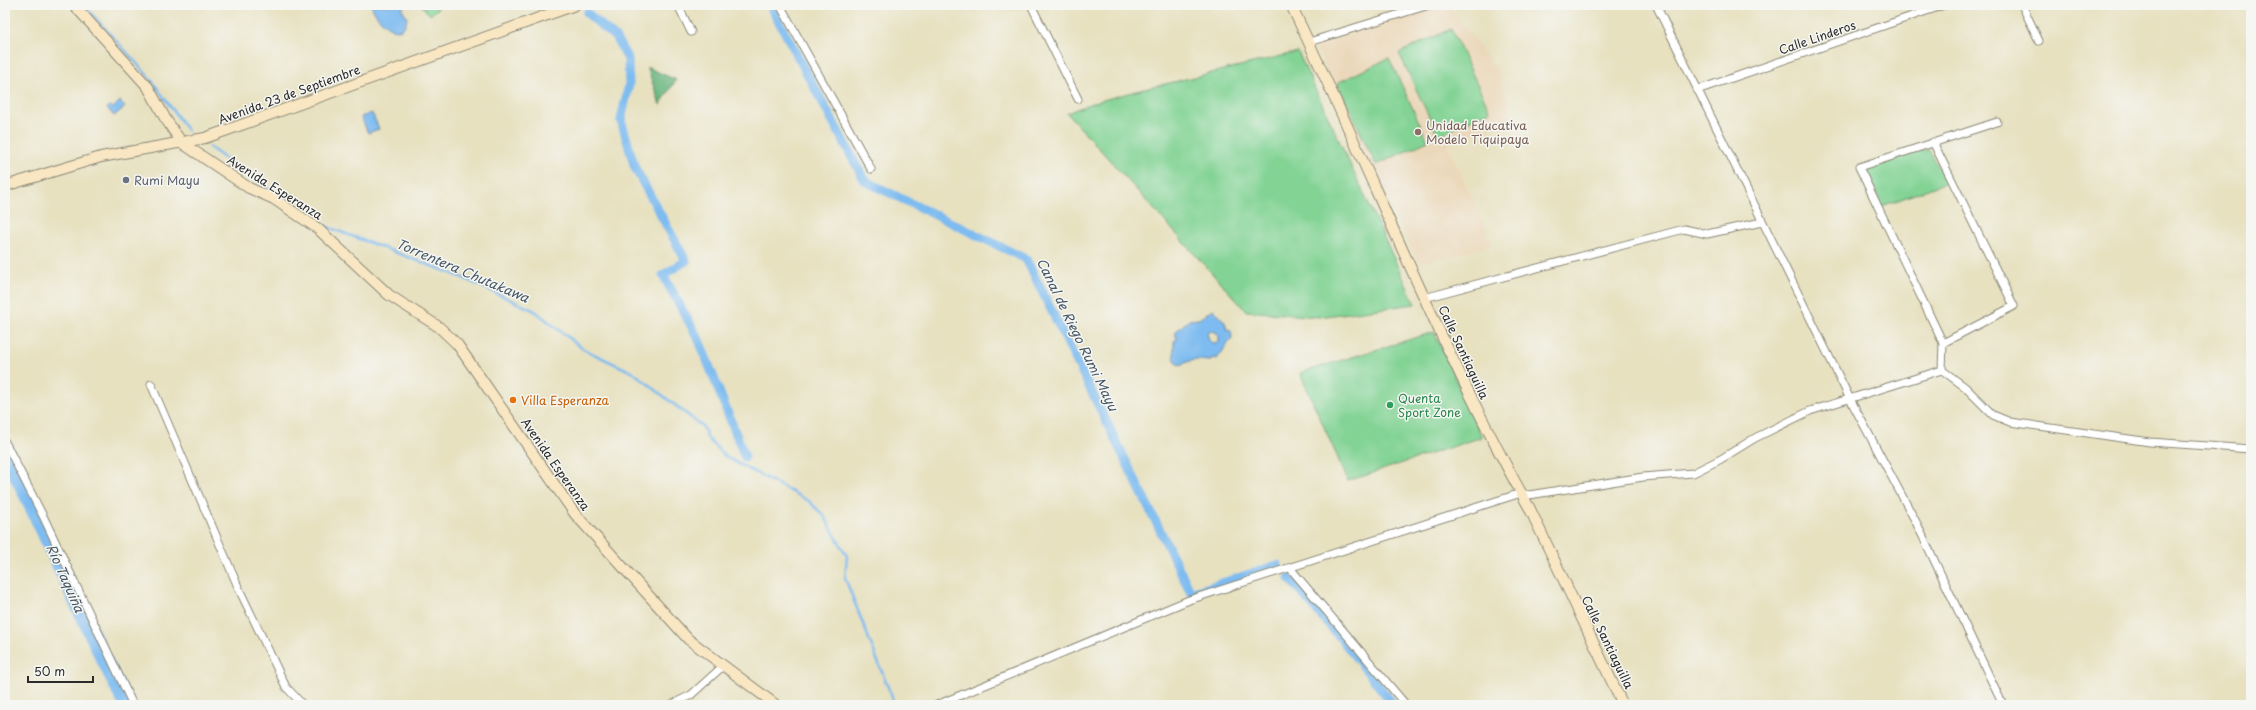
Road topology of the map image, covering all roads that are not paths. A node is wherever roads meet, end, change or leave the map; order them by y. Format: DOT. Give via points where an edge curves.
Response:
graph roads {
  1 [pos="74,5"];
  2 [pos="575,5"];
  3 [pos="678,5"];
  4 [pos="780,5"];
  5 [pos="1031,5"];
  6 [pos="1291,5"];
  7 [pos="1429,5"];
  8 [pos="1656,5"];
  9 [pos="1944,5"];
  10 [pos="2022,5"];
  11 [pos="691,32"];
  12 [pos="2039,41"];
  13 [pos="1309,42"];
  14 [pos="1697,90"];
  15 [pos="1078,99"];
  16 [pos="1997,122"];
  17 [pos="1933,142"];
  18 [pos="187,143"];
  19 [pos="871,169"];
  20 [pos="5,186"];
  21 [pos="1762,222"];
  22 [pos="1424,298"];
  23 [pos="1943,343"];
  24 [pos="1942,370"];
  25 [pos="151,384"];
  26 [pos="1850,399"];
  27 [pos="5,442"];
  28 [pos="2251,448"];
  29 [pos="1521,493"];
  30 [pos="1290,568"];
  31 [pos="723,666"];
  32 [pos="133,705"];
  33 [pos="303,705"];
  34 [pos="671,705"];
  35 [pos="776,705"];
  36 [pos="937,705"];
  37 [pos="1406,705"];
  38 [pos="1623,705"];
  39 [pos="2003,705"];
  1 -- 18 [label="main road" via="140,76 174,133"];
  2 -- 18 [label="main road, Avenida 23 de Septiembre"];
  3 -- 11 [label="street"];
  4 -- 19 [label="street"];
  5 -- 15 [label="street"];
  6 -- 13 [label="main road, Calle Santiaguilla"];
  7 -- 13 [label="street"];
  8 -- 14 [label="street"];
  9 -- 14 [label="street, Calle Linderos"];
  10 -- 12 [label="street"];
  13 -- 22 [label="main road, Calle Santiaguilla"];
  14 -- 21 [label="street"];
  16 -- 17 [label="street"];
  17 -- 23 [label="street" via="2014,306"];
  17 -- 23 [label="street" via="1858,167"];
  18 -- 20 [label="main road, Avenida 23 de Septiembre" via="101,157"];
  18 -- 31 [label="main road, Avenida Esperanza" via="249,188 274,199 317,228 389,294 439,327 457,344 575,514 688,639"];
  21 -- 22 [label="street" via="1707,234 1684,229"];
  21 -- 26 [label="street"];
  22 -- 29 [label="main road, Calle Santiaguilla" via="1467,391"];
  23 -- 24 [label="street"];
  24 -- 26 [label="street"];
  24 -- 28 [label="street" via="1965,387 1993,415 2010,422 2150,442"];
  25 -- 33 [label="street" via="198,498 246,603 286,687"];
  26 -- 29 [label="street" via="1810,411 1693,473 1643,477 1529,495"];
  26 -- 39 [label="street" via="1916,522"];
  27 -- 32 [label="street"];
  29 -- 30 [label="street"];
  29 -- 38 [label="main road, Calle Santiaguilla"];
  30 -- 36 [label="street" via="1189,600"];
  30 -- 37 [label="street"];
  31 -- 34 [label="street" via="691,695"];
  31 -- 35 [label="main road, Avenida Esperanza"];
}
